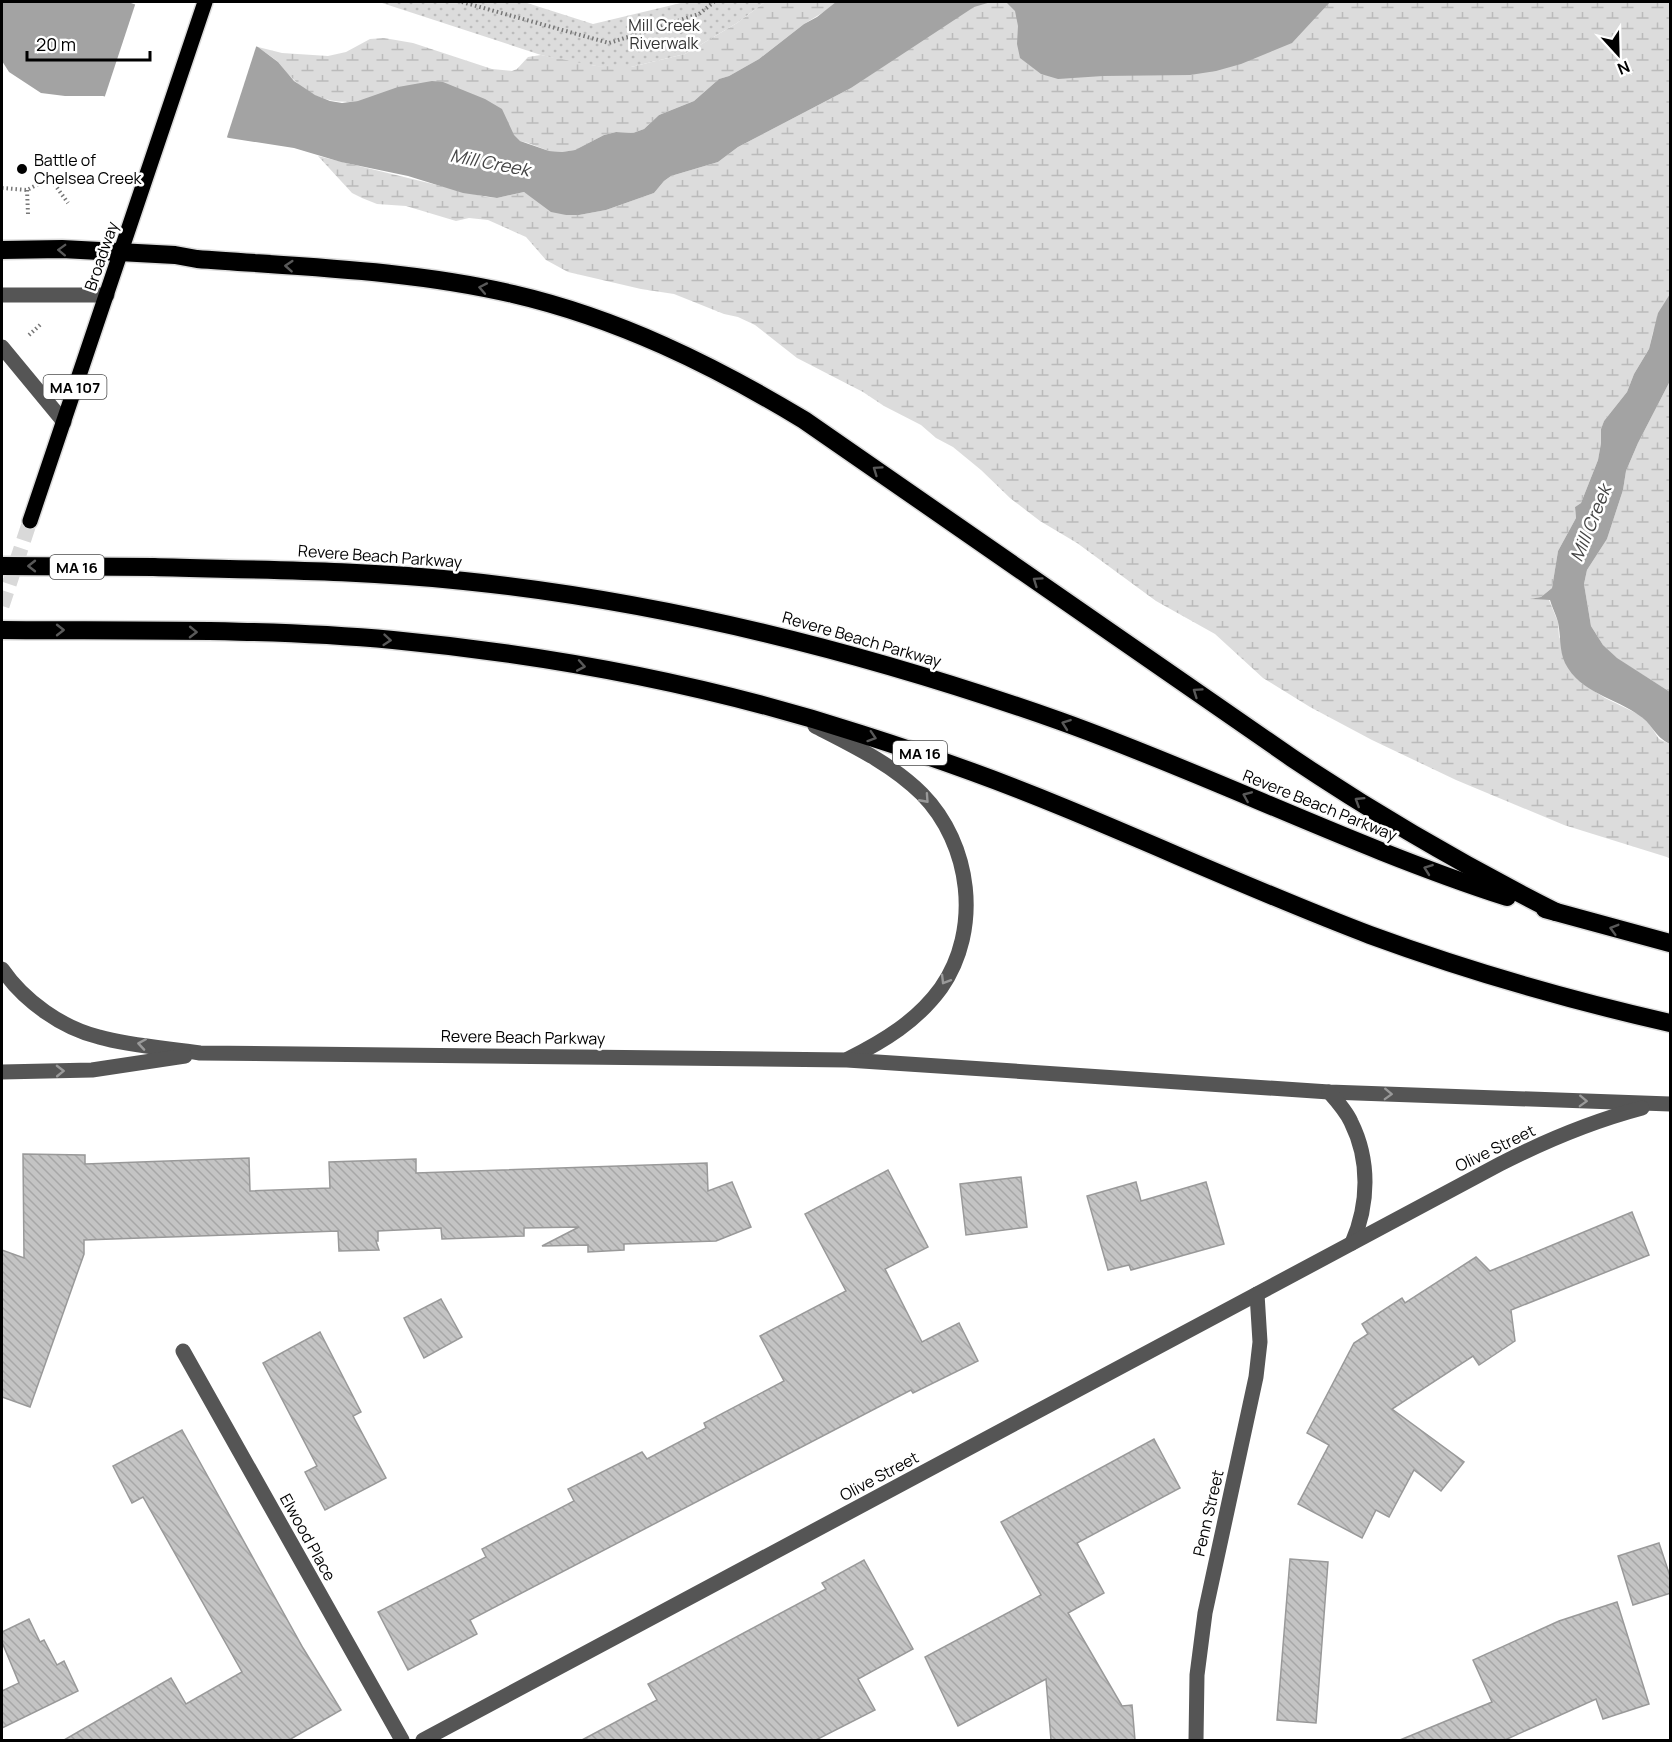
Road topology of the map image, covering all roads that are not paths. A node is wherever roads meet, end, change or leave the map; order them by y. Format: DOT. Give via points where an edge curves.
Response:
graph roads {
  1 [pos="204,2"];
  2 [pos="2,250"];
  3 [pos="121,253"];
  4 [pos="2,295"];
  5 [pos="106,295"];
  6 [pos="2,347"];
  7 [pos="64,422"];
  8 [pos="30,521"];
  9 [pos="2,566"];
  10 [pos="2,630"];
  11 [pos="788,712"];
  12 [pos="1556,912"];
  13 [pos="1671,943"];
  14 [pos="2,969"];
  15 [pos="1671,1023"];
  16 [pos="200,1053"];
  17 [pos="847,1060"];
  18 [pos="2,1072"];
  19 [pos="1329,1092"];
  20 [pos="1666,1104"];
  21 [pos="1352,1243"];
  22 [pos="1257,1294"];
  23 [pos="183,1351"];
  24 [pos="402,1740"];
  25 [pos="423,1740"];
  26 [pos="1196,1740"];
  1 -- 3 [label="main road, Broadway"];
  3 -- 2 [label="highway, one-way"];
  3 -- 5 [label="main road, Broadway / MA 107"];
  12 -- 3 [label="highway, one-way" via="1453,858 1359,802 804,420 662,344 570,309 456,283 393,274"];
  4 -- 5 [label="street"];
  5 -- 7 [label="main road, Broadway / MA 107"];
  6 -- 7 [label="street"];
  7 -- 8 [label="main road, Broadway / MA 107"];
  12 -- 9 [label="highway, Revere Beach Parkway / MA 16, one-way, bridge" via="1378,851 1059,721 877,663 743,627 606,599 464,581 347,572"];
  10 -- 11 [label="highway, Revere Beach Parkway / MA 16, one-way" via="391,640 611,671"];
  11 -- 15 [label="highway, Revere Beach Parkway / MA 16, one-way" via="961,767 1336,922 1430,956 1546,992"];
  11 -- 17 [label="street, Revere Beach Parkway, one-way" via="872,757 921,793 949,834 965,882 963,936 940,988 898,1031"];
  13 -- 12 [label="highway, Revere Beach Parkway / MA 16, one-way"];
  16 -- 14 [label="street, Revere Beach Parkway, one-way" via="98,1037 60,1022 29,998"];
  16 -- 17 [label="street, Revere Beach Parkway"];
  18 -- 16 [label="street, Revere Beach Parkway, one-way" via="92,1070"];
  17 -- 19 [label="street, Revere Beach Parkway"];
  19 -- 20 [label="street, Revere Beach Parkway, one-way"];
  19 -- 21 [label="street" via="1350,1120 1359,1141 1366,1178 1364,1206"];
  20 -- 21 [label="street, Olive Street" via="1613,1116 1567,1133"];
  21 -- 22 [label="street, Olive Street"];
  22 -- 25 [label="street, Olive Street"];
  22 -- 26 [label="street, Penn Street" via="1260,1342 1256,1377 1205,1613 1197,1675"];
  23 -- 24 [label="street, Elwood Place"];
}
